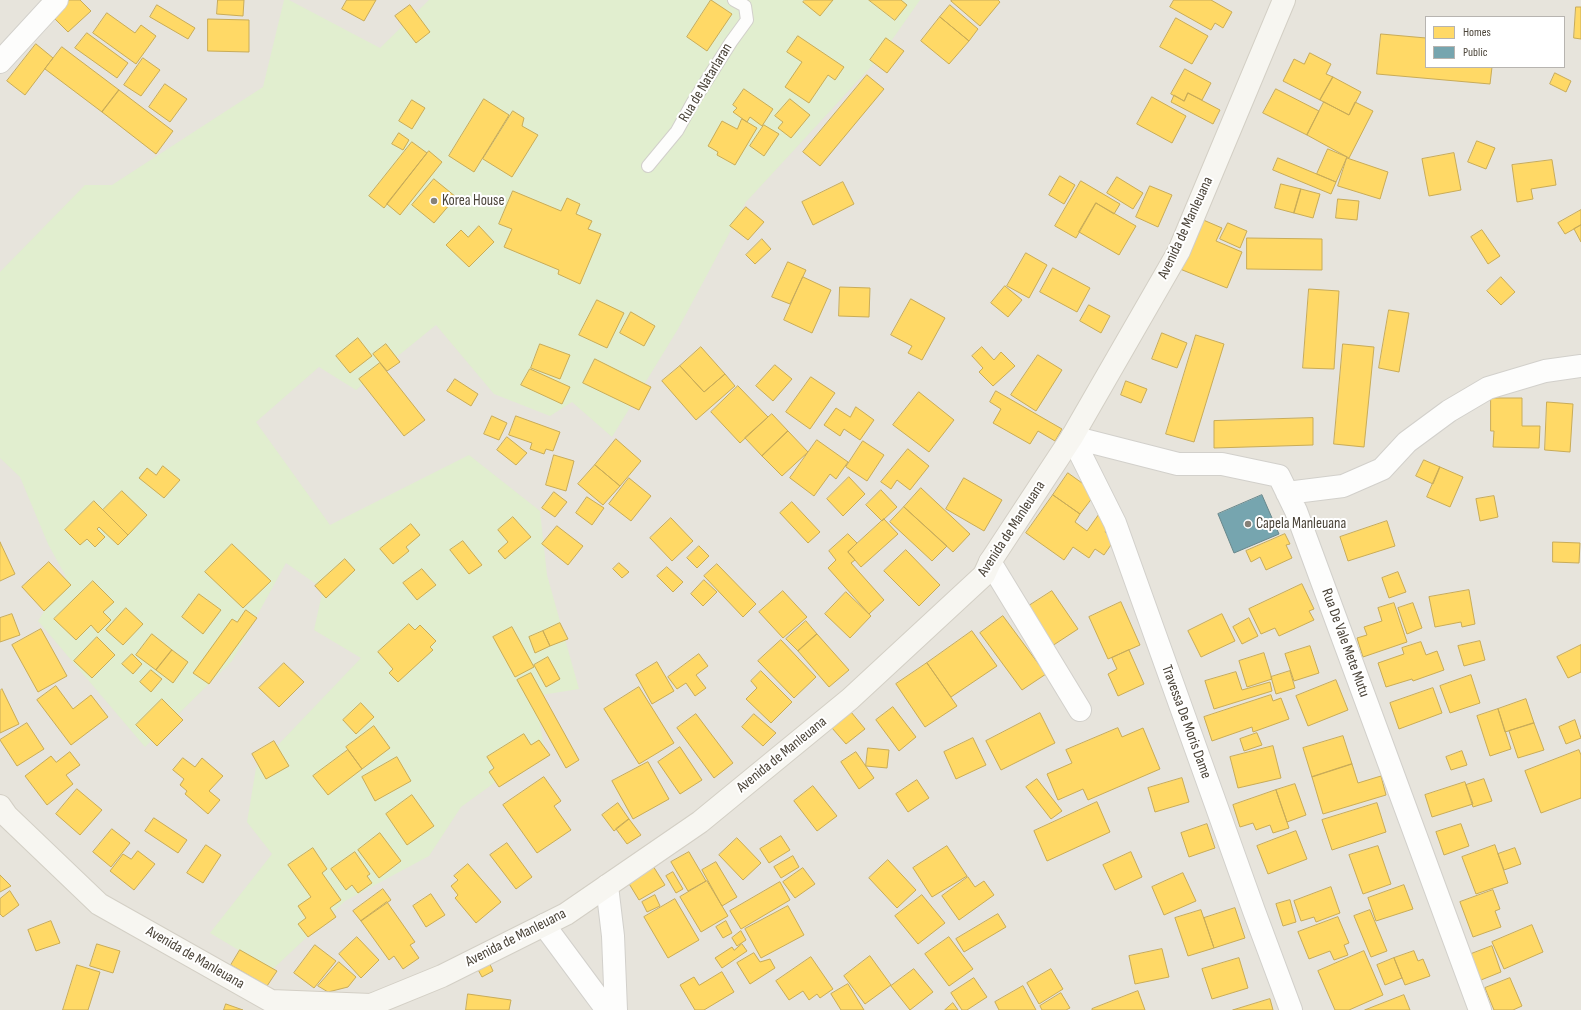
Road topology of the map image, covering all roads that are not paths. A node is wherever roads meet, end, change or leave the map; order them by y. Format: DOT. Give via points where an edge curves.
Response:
graph roads {
  1 [pos="57,0"];
  2 [pos="734,0"];
  3 [pos="1284,0"];
  4 [pos="0,62"];
  5 [pos="648,166"];
  6 [pos="1581,366"];
  7 [pos="1072,437"];
  8 [pos="1287,493"];
  9 [pos="990,562"];
  10 [pos="1080,710"];
  11 [pos="0,806"];
  12 [pos="607,886"];
  13 [pos="544,925"];
  14 [pos="270,1006"];
  15 [pos="607,1010"];
  16 [pos="616,1010"];
  17 [pos="1291,1010"];
  18 [pos="1480,1010"];
  1 -- 4 [label="street"];
  2 -- 5 [label="lane, Rua de Natarlaran" via="745,6 747,20 692,102 677,131"];
  3 -- 7 [label="street, Avenida de Manleuana" via="1179,251"];
  6 -- 8 [label="street" via="1544,371 1488,388 1449,411 1407,442 1382,469 1343,486"];
  7 -- 8 [label="street, Rua De Vale Mete Mutu" via="1178,464 1222,464 1279,476"];
  7 -- 9 [label="street, Avenida de Manleuana"];
  7 -- 17 [label="street, Travessa De Moris Dame" via="1115,523"];
  8 -- 18 [label="street, Rua De Vale Mete Mutu" via="1296,511"];
  9 -- 10 [label="street"];
  9 -- 12 [label="street, Avenida de Manleuana" via="984,575 850,699 700,822"];
  11 -- 14 [label="street, Avenida de Manleuana" via="7,816 99,904"];
  12 -- 13 [label="street, Avenida de Manleuana" via="566,914"];
  12 -- 16 [label="street" via="613,936"];
  13 -- 14 [label="street, Avenida de Manleuana" via="442,976 370,1005"];
  13 -- 15 [label="street"];
}
